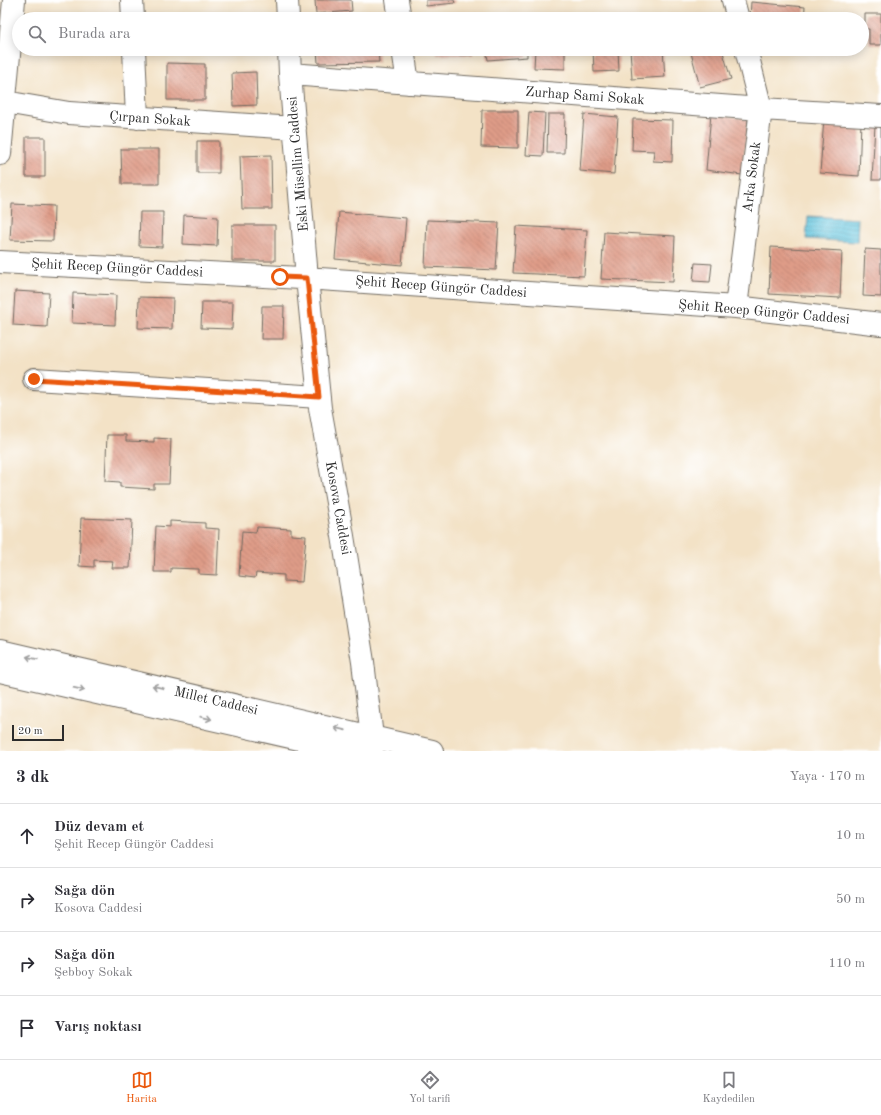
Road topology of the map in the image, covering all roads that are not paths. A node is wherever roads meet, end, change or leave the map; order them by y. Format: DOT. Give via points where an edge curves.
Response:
graph roads {
  1 [pos="14,0"];
  2 [pos="132,0"];
  3 [pos="287,0"];
  4 [pos="397,0"];
  5 [pos="733,0"];
  6 [pos="13,12"];
  7 [pos="133,12"];
  8 [pos="288,12"];
  9 [pos="399,12"];
  10 [pos="736,12"];
  11 [pos="12,23"];
  12 [pos="134,56"];
  13 [pos="289,56"];
  14 [pos="405,56"];
  15 [pos="748,56"];
  16 [pos="290,74"];
  17 [pos="408,84"];
  18 [pos="5,102"];
  19 [pos="761,109"];
  20 [pos="881,116"];
  21 [pos="137,118"];
  22 [pos="295,128"];
  23 [pos="0,154"];
  24 [pos="0,262"];
  25 [pos="307,278"];
  26 [pos="736,307"];
  27 [pos="881,324"];
  28 [pos="34,379"];
  29 [pos="319,397"];
  30 [pos="0,651"];
  31 [pos="0,671"];
  32 [pos="372,744"];
  33 [pos="352,751"];
  34 [pos="432,751"];
  1 -- 6 [label="street"];
  2 -- 7 [label="street"];
  3 -- 8 [label="street"];
  4 -- 9 [label="street"];
  5 -- 10 [label="street"];
  11 -- 18 [label="street"];
  12 -- 21 [label="street"];
  13 -- 16 [label="street, Eski Müsellim Caddesi"];
  14 -- 17 [label="street"];
  15 -- 19 [label="street, Arka Sokak"];
  16 -- 17 [label="street, Zurhap Sami Sokak"];
  16 -- 22 [label="street, Eski Müsellim Caddesi"];
  17 -- 19 [label="street, Zurhap Sami Sokak"];
  18 -- 21 [label="street, Çırpan Sokak" via="69,113"];
  18 -- 23 [label="street"];
  19 -- 20 [label="street, Zurhap Sami Sokak"];
  19 -- 26 [label="street, Arka Sokak"];
  21 -- 22 [label="street, Çırpan Sokak"];
  22 -- 25 [label="street, Eski Müsellim Caddesi"];
  24 -- 25 [label="street, Şehit Recep Güngör Caddesi"];
  25 -- 26 [label="street, Şehit Recep Güngör Caddesi"];
  25 -- 29 [label="street, Kosova Caddesi"];
  26 -- 27 [label="street, Şehit Recep Güngör Caddesi"];
  28 -- 29 [label="street"];
  29 -- 32 [label="street, Kosova Caddesi" via="359,640"];
  32 -- 30 [label="street, Millet Caddesi, one-way"];
  31 -- 33 [label="street, Millet Caddesi, one-way"];
  32 -- 34 [label="street, Millet Caddesi"];
}
